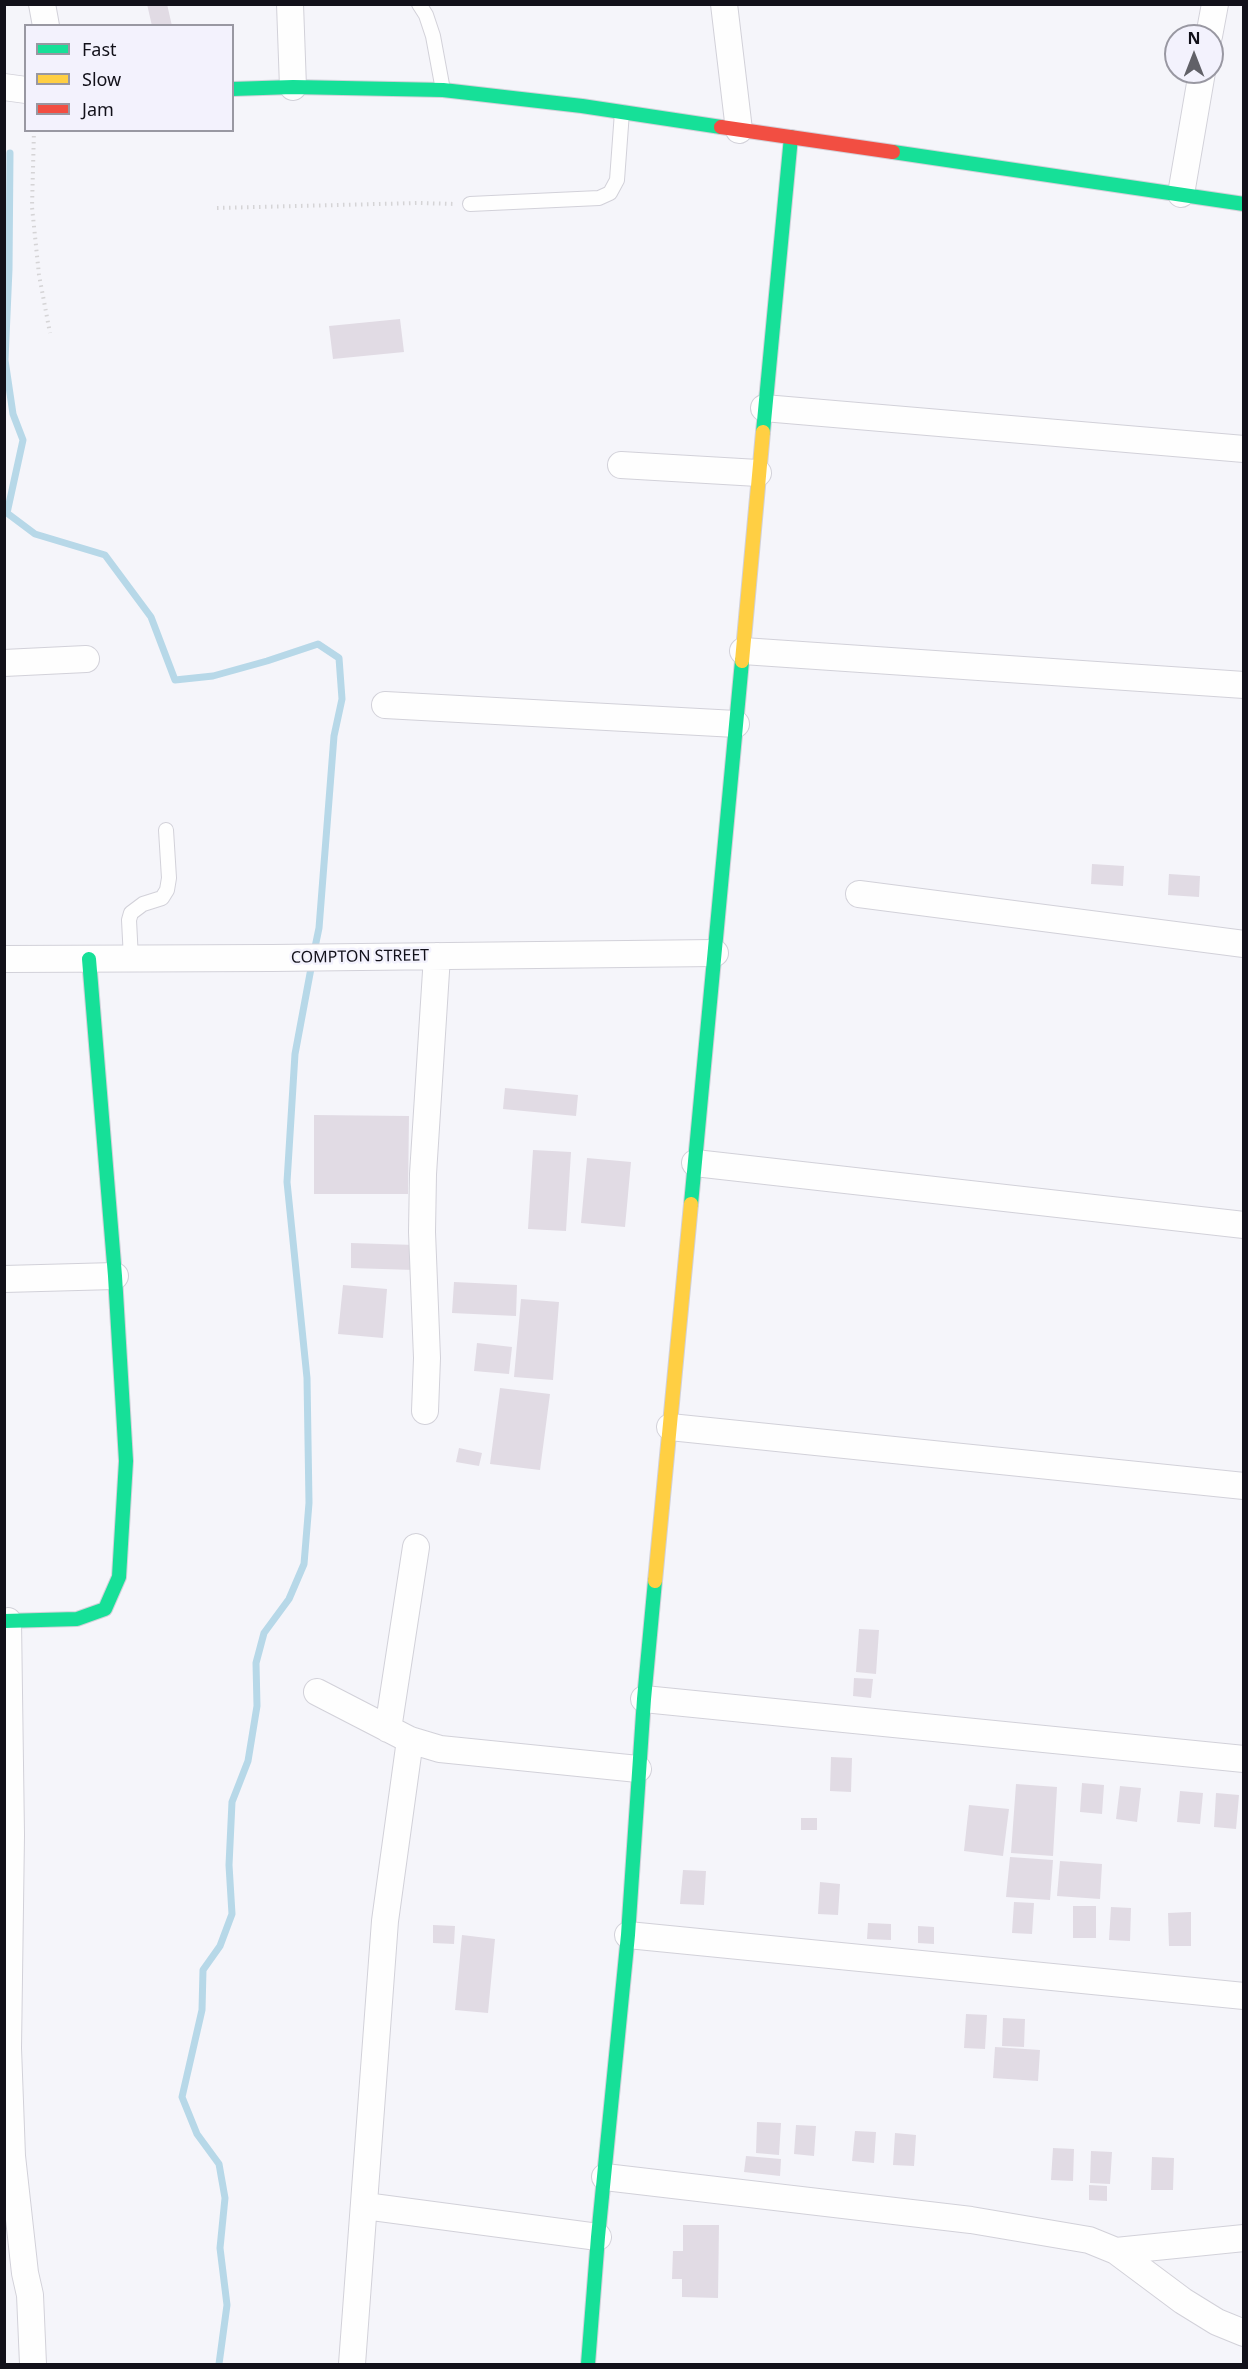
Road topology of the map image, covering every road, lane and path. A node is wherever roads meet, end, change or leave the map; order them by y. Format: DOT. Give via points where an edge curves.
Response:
graph roads {
  1 [pos="42,4"];
  2 [pos="290,4"];
  3 [pos="419,4"];
  4 [pos="724,4"];
  5 [pos="1215,4"];
  6 [pos="46,24"];
  7 [pos="1211,24"];
  8 [pos="1200,84"];
  9 [pos="5,87"];
  10 [pos="293,87"];
  11 [pos="234,89"];
  12 [pos="24,90"];
  13 [pos="443,90"];
  14 [pos="4,94"];
  15 [pos="622,112"];
  16 [pos="739,130"];
  17 [pos="34,132"];
  18 [pos="790,137"];
  19 [pos="1181,194"];
  20 [pos="470,204"];
  21 [pos="1244,204"];
  22 [pos="217,208"];
  23 [pos="50,333"];
  24 [pos="764,408"];
  25 [pos="1244,449"];
  26 [pos="621,465"];
  27 [pos="758,474"];
  28 [pos="743,651"];
  29 [pos="86,659"];
  30 [pos="4,663"];
  31 [pos="1244,685"];
  32 [pos="385,705"];
  33 [pos="736,723"];
  34 [pos="166,830"];
  35 [pos="860,894"];
  36 [pos="1244,944"];
  37 [pos="715,953"];
  38 [pos="437,956"];
  39 [pos="4,959"];
  40 [pos="89,959"];
  41 [pos="131,959"];
  42 [pos="695,1163"];
  43 [pos="1244,1225"];
  44 [pos="115,1276"];
  45 [pos="4,1279"];
  46 [pos="425,1411"];
  47 [pos="670,1427"];
  48 [pos="1244,1486"];
  49 [pos="416,1547"];
  50 [pos="6,1621"];
  51 [pos="317,1692"];
  52 [pos="644,1699"];
  53 [pos="388,1729"];
  54 [pos="411,1740"];
  55 [pos="1244,1760"];
  56 [pos="638,1769"];
  57 [pos="628,1935"];
  58 [pos="1244,1996"];
  59 [pos="605,2177"];
  60 [pos="365,2206"];
  61 [pos="597,2237"];
  62 [pos="1244,2238"];
  63 [pos="1116,2251"];
  64 [pos="1244,2332"];
  65 [pos="33,2364"];
  66 [pos="352,2364"];
  67 [pos="588,2364"];
  1 -- 6 [label="street"];
  2 -- 10 [label="street"];
  3 -- 13 [label="lane" via="434,36"];
  4 -- 16 [label="street"];
  5 -- 7 [label="street"];
  8 -- 19 [label="street"];
  9 -- 12 [label="street"];
  9 -- 14 [label="lane"];
  10 -- 11 [label="street"];
  10 -- 13 [label="street"];
  13 -- 15 [label="street"];
  15 -- 16 [label="street"];
  15 -- 20 [label="lane" via="617,180 610,193 599,198"];
  16 -- 18 [label="street"];
  17 -- 23 [label="path" via="32,207"];
  18 -- 19 [label="street"];
  18 -- 24 [label="street"];
  19 -- 21 [label="street"];
  20 -- 22 [label="path"];
  24 -- 25 [label="street"];
  24 -- 27 [label="street"];
  26 -- 27 [label="street"];
  27 -- 28 [label="street"];
  28 -- 31 [label="street"];
  28 -- 33 [label="street"];
  29 -- 30 [label="street"];
  32 -- 33 [label="street"];
  33 -- 37 [label="street"];
  34 -- 41 [label="lane" via="166,890 162,898 142,903 131,913"];
  35 -- 36 [label="street"];
  37 -- 38 [label="street, COMPTON STREET"];
  37 -- 42 [label="street"];
  38 -- 41 [label="street, COMPTON STREET"];
  38 -- 46 [label="street" via="423,1174 428,1358"];
  39 -- 40 [label="street, COMPTON STREET"];
  40 -- 41 [label="street, COMPTON STREET"];
  40 -- 44 [label="street"];
  42 -- 43 [label="street"];
  42 -- 47 [label="street"];
  44 -- 45 [label="street"];
  44 -- 50 [label="street" via="126,1461 119,1577 105,1609 77,1619"];
  47 -- 48 [label="street"];
  47 -- 52 [label="street"];
  49 -- 53 [label="street"];
  50 -- 65 [label="street" via="11,2134 30,2295"];
  51 -- 53 [label="street"];
  52 -- 55 [label="street"];
  52 -- 56 [label="street"];
  53 -- 54 [label="street"];
  54 -- 56 [label="street" via="440,1749"];
  54 -- 60 [label="street" via="385,1921"];
  56 -- 57 [label="street"];
  57 -- 58 [label="street"];
  57 -- 59 [label="street"];
  59 -- 61 [label="street"];
  59 -- 63 [label="street" via="971,2220 1064,2234"];
  60 -- 61 [label="street"];
  60 -- 66 [label="street"];
  61 -- 67 [label="street"];
  62 -- 63 [label="street"];
  63 -- 64 [label="street" via="1183,2301 1217,2322"];
}
